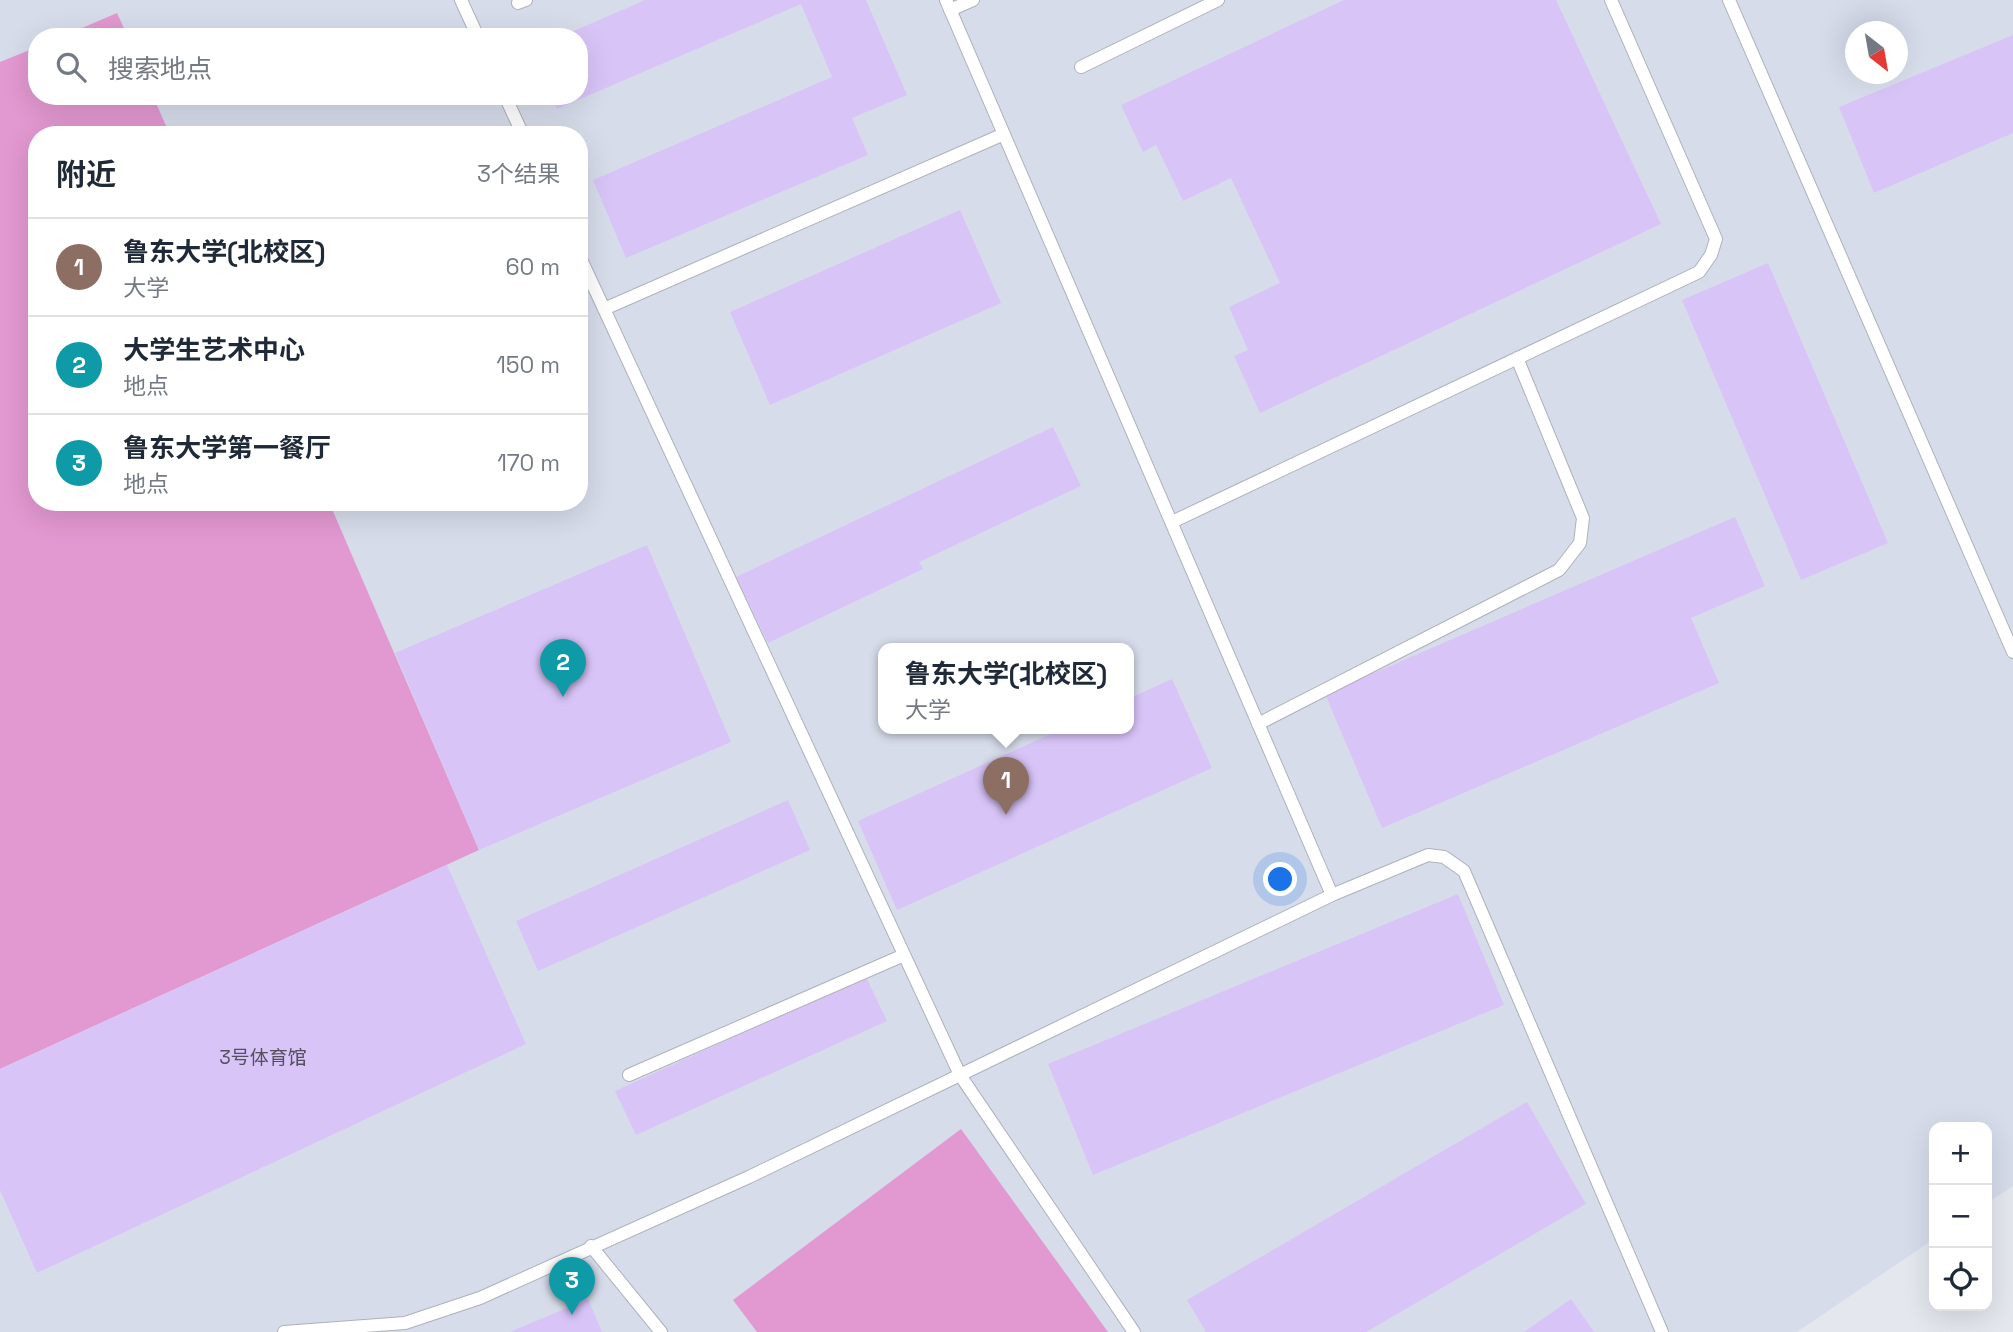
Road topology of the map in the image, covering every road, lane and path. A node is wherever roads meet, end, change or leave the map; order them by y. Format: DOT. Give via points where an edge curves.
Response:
graph roads {
  1 [pos="461,0"];
  2 [pos="973,0"];
  3 [pos="1218,0"];
  4 [pos="1611,0"];
  5 [pos="1729,0"];
  6 [pos="948,5"];
  7 [pos="474,28"];
  8 [pos="1081,67"];
  9 [pos="509,105"];
  10 [pos="519,126"];
  11 [pos="1004,134"];
  12 [pos="588,274"];
  13 [pos="604,309"];
  14 [pos="1517,358"];
  15 [pos="1172,522"];
  16 [pos="2013,652"];
  17 [pos="1258,724"];
  18 [pos="1332,895"];
  19 [pos="904,956"];
  20 [pos="629,1075"];
  21 [pos="960,1075"];
  22 [pos="592,1246"];
  23 [pos="284,1332"];
  24 [pos="661,1332"];
  25 [pos="1134,1332"];
  26 [pos="1662,1332"];
  1 -- 7 [label="lane"];
  2 -- 6 [label="lane"];
  3 -- 8 [label="lane"];
  4 -- 14 [label="lane" via="1716,239 1699,272"];
  5 -- 16 [label="lane"];
  6 -- 11 [label="lane"];
  9 -- 10 [label="lane"];
  11 -- 13 [label="lane"];
  11 -- 15 [label="lane"];
  12 -- 13 [label="lane"];
  13 -- 19 [label="lane"];
  14 -- 15 [label="lane"];
  14 -- 17 [label="lane" via="1583,518 1580,543 1559,570"];
  15 -- 17 [label="lane"];
  17 -- 18 [label="lane"];
  18 -- 21 [label="lane"];
  18 -- 26 [label="lane" via="1428,855 1444,857 1464,871"];
  19 -- 20 [label="lane"];
  19 -- 21 [label="lane"];
  21 -- 22 [label="lane" via="749,1177"];
  21 -- 25 [label="lane"];
  22 -- 23 [label="lane" via="480,1298 405,1323"];
  22 -- 24 [label="lane"];
}
